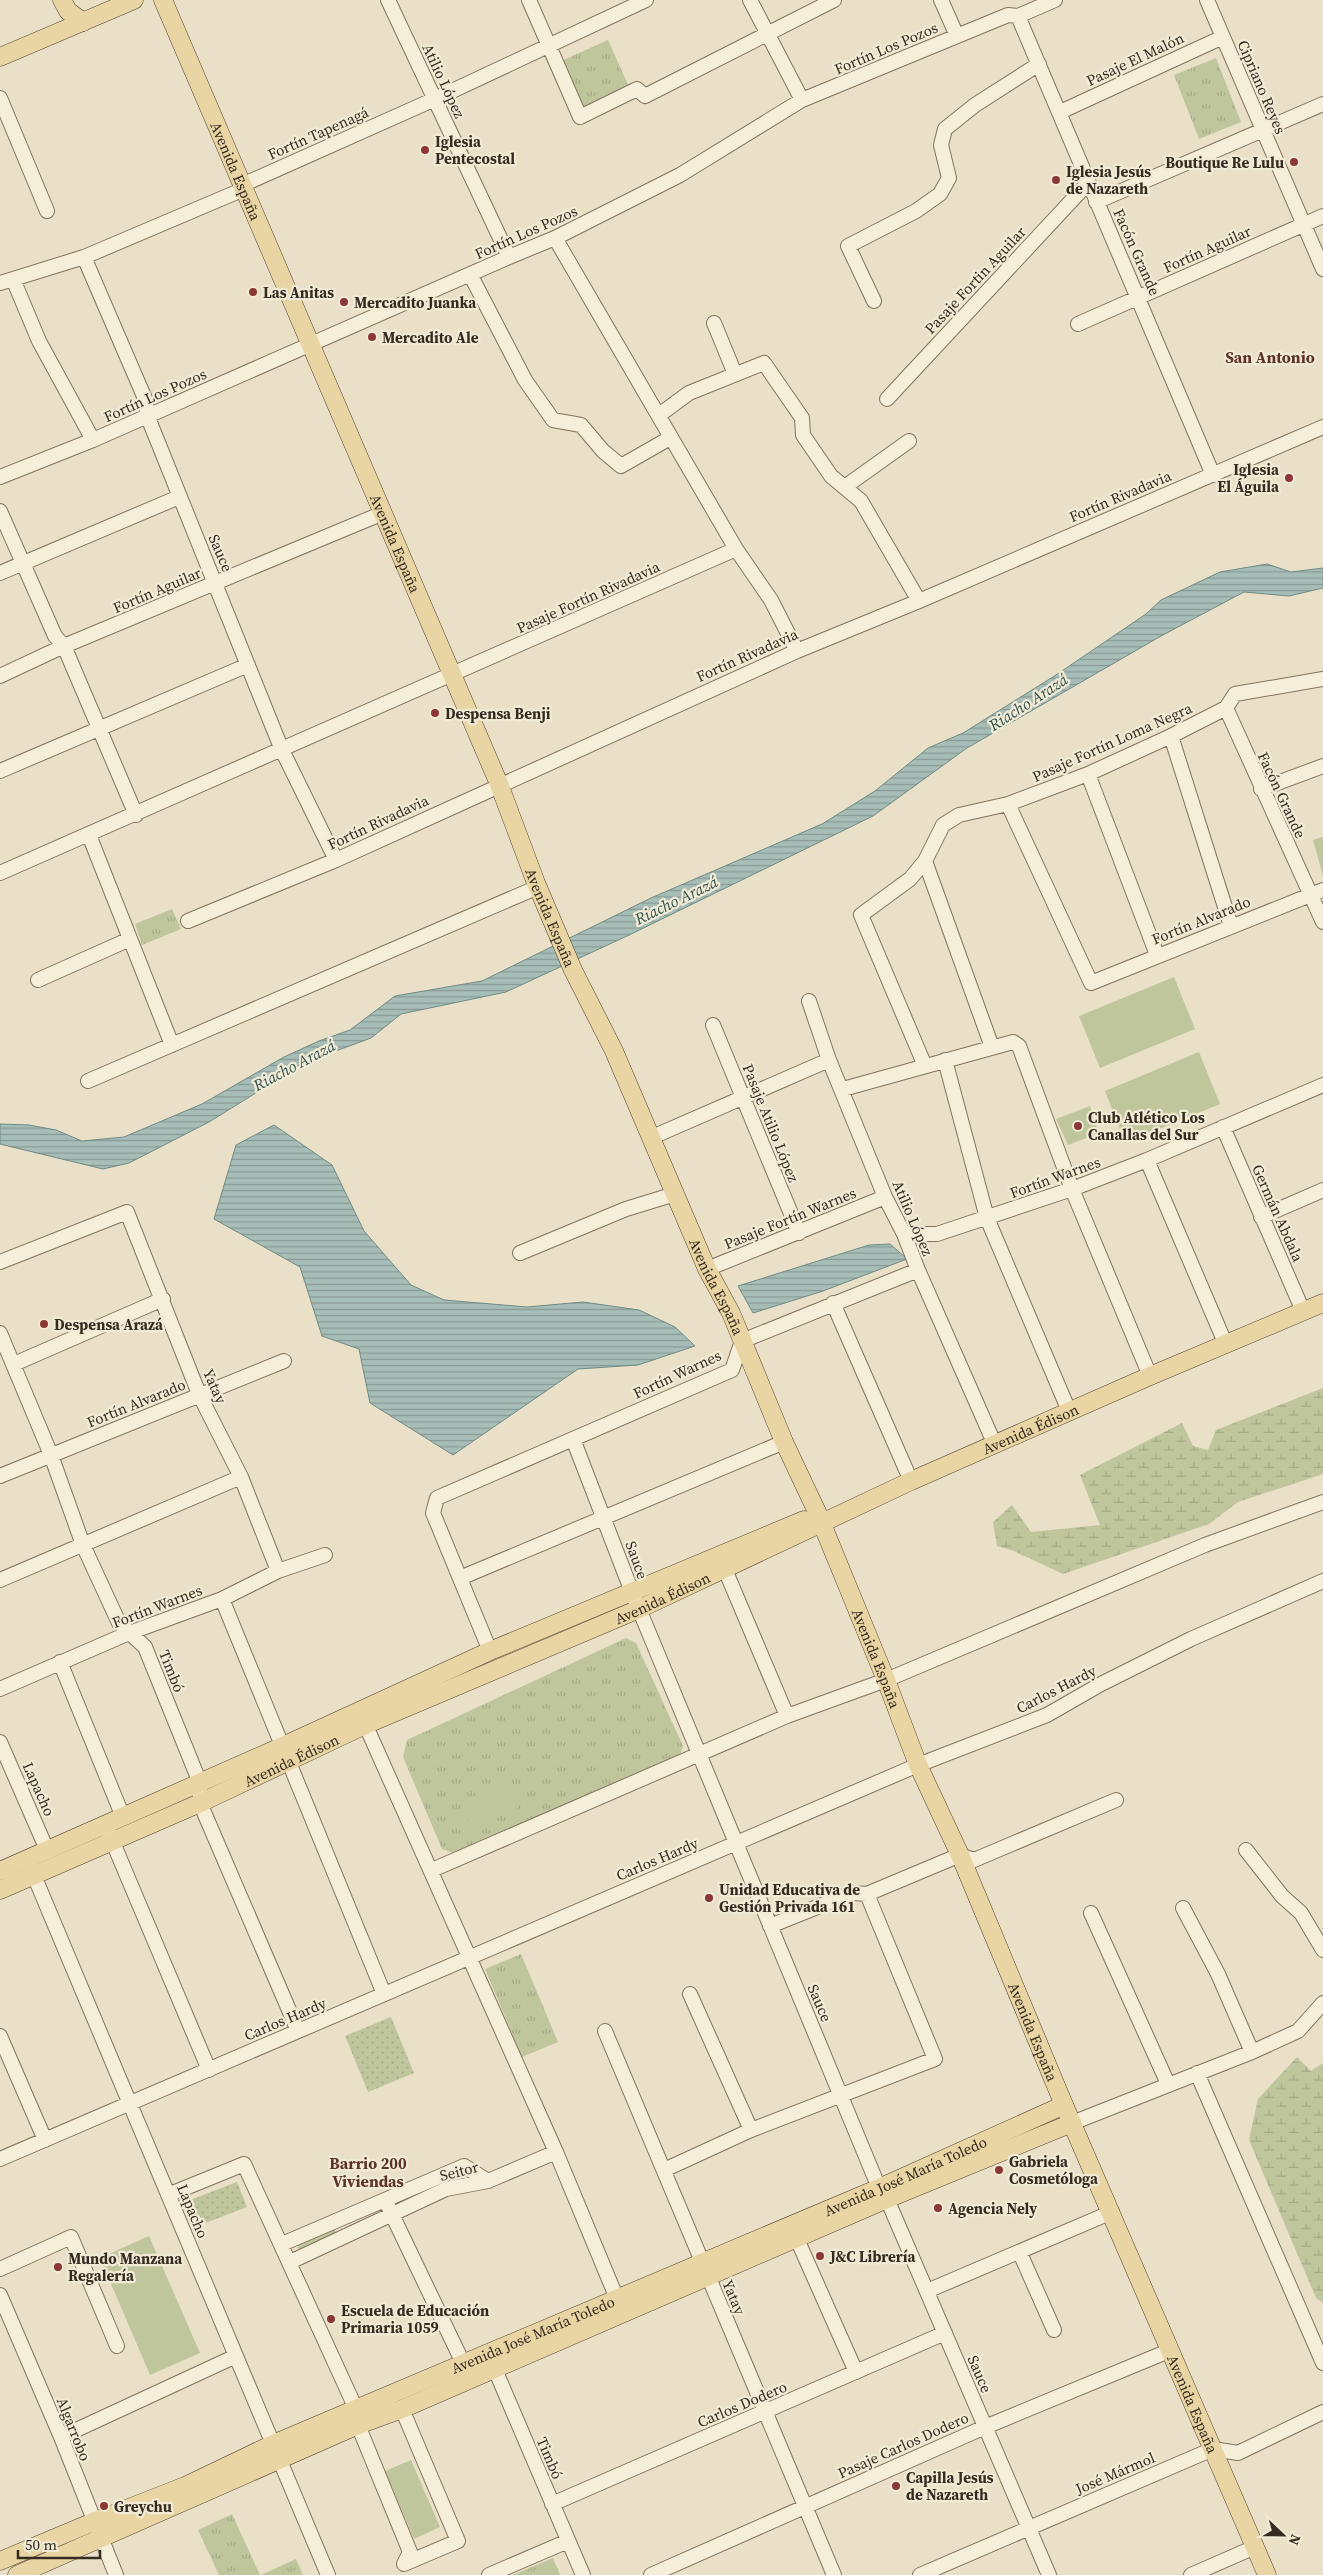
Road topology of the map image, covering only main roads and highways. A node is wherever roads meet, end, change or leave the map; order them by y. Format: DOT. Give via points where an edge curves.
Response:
graph roads {
  1 [pos="62,0"];
  2 [pos="134,0"];
  3 [pos="163,0"];
  4 [pos="83,22"];
  5 [pos="0,57"];
  6 [pos="1323,1295"];
  7 [pos="1323,1303"];
  8 [pos="1302,1308"];
  9 [pos="1149,1373"];
  10 [pos="994,1443"];
  11 [pos="820,1519"];
  12 [pos="722,1563"];
  13 [pos="363,1718"];
  14 [pos="286,1754"];
  15 [pos="109,1833"];
  16 [pos="31,1867"];
  17 [pos="0,1871"];
  18 [pos="0,1890"];
  19 [pos="1064,2104"];
  20 [pos="1072,2123"];
  21 [pos="883,2193"];
  22 [pos="705,2269"];
  23 [pos="491,2361"];
  24 [pos="357,2417"];
  25 [pos="0,2561"];
  26 [pos="17,2575"];
  27 [pos="1266,2575"];
  1 -- 4 [label="main road" via="68,11"];
  2 -- 4 [label="main road"];
  3 -- 11 [label="main road, Avenida España" via="500,784 573,970 614,1051 707,1269 731,1313 784,1442"];
  4 -- 5 [label="main road"];
  6 -- 8 [label="main road, Avenida Édison"];
  7 -- 8 [label="main road, Avenida Édison"];
  8 -- 9 [label="main road, Avenida Édison"];
  8 -- 9 [label="main road, Avenida Édison" via="1223,1338"];
  9 -- 10 [label="main road, Avenida Édison"];
  9 -- 10 [label="main road, Avenida Édison" via="1066,1404"];
  10 -- 11 [label="main road, Avenida Édison"];
  11 -- 12 [label="main road, Avenida Édison"];
  11 -- 19 [label="main road, Avenida España" via="918,1765 960,1855"];
  12 -- 13 [label="main road, Avenida Édison" via="639,1609"];
  12 -- 13 [label="main road, Avenida Édison" via="632,1592 490,1651"];
  13 -- 14 [label="main road, Avenida Édison"];
  14 -- 15 [label="main road, Avenida Édison" via="200,1803"];
  14 -- 15 [label="main road, Avenida Édison" via="200,1783 123,1817"];
  15 -- 16 [label="main road, Avenida Édison"];
  15 -- 16 [label="main road, Avenida Édison" via="47,1850"];
  16 -- 17 [label="main road, Avenida Édison"];
  16 -- 18 [label="main road, Avenida Édison"];
  19 -- 20 [label="main road, Avenida España"];
  19 -- 21 [label="main road, Avenida José María Toledo"];
  20 -- 21 [label="main road, Avenida José María Toledo"];
  20 -- 27 [label="main road, Avenida España"];
  21 -- 22 [label="main road, Avenida José María Toledo"];
  21 -- 22 [label="main road, Avenida José María Toledo" via="797,2239"];
  22 -- 23 [label="main road, Avenida José María Toledo" via="623,2314"];
  22 -- 23 [label="main road, Avenida José María Toledo" via="617,2297"];
  23 -- 24 [label="main road, Avenida José María Toledo" via="402,2409"];
  23 -- 24 [label="main road, Avenida José María Toledo" via="463,2363"];
  24 -- 25 [label="main road, Avenida José María Toledo" via="273,2444 185,2486"];
  24 -- 26 [label="main road, Avenida José María Toledo" via="280,2461"];
}
